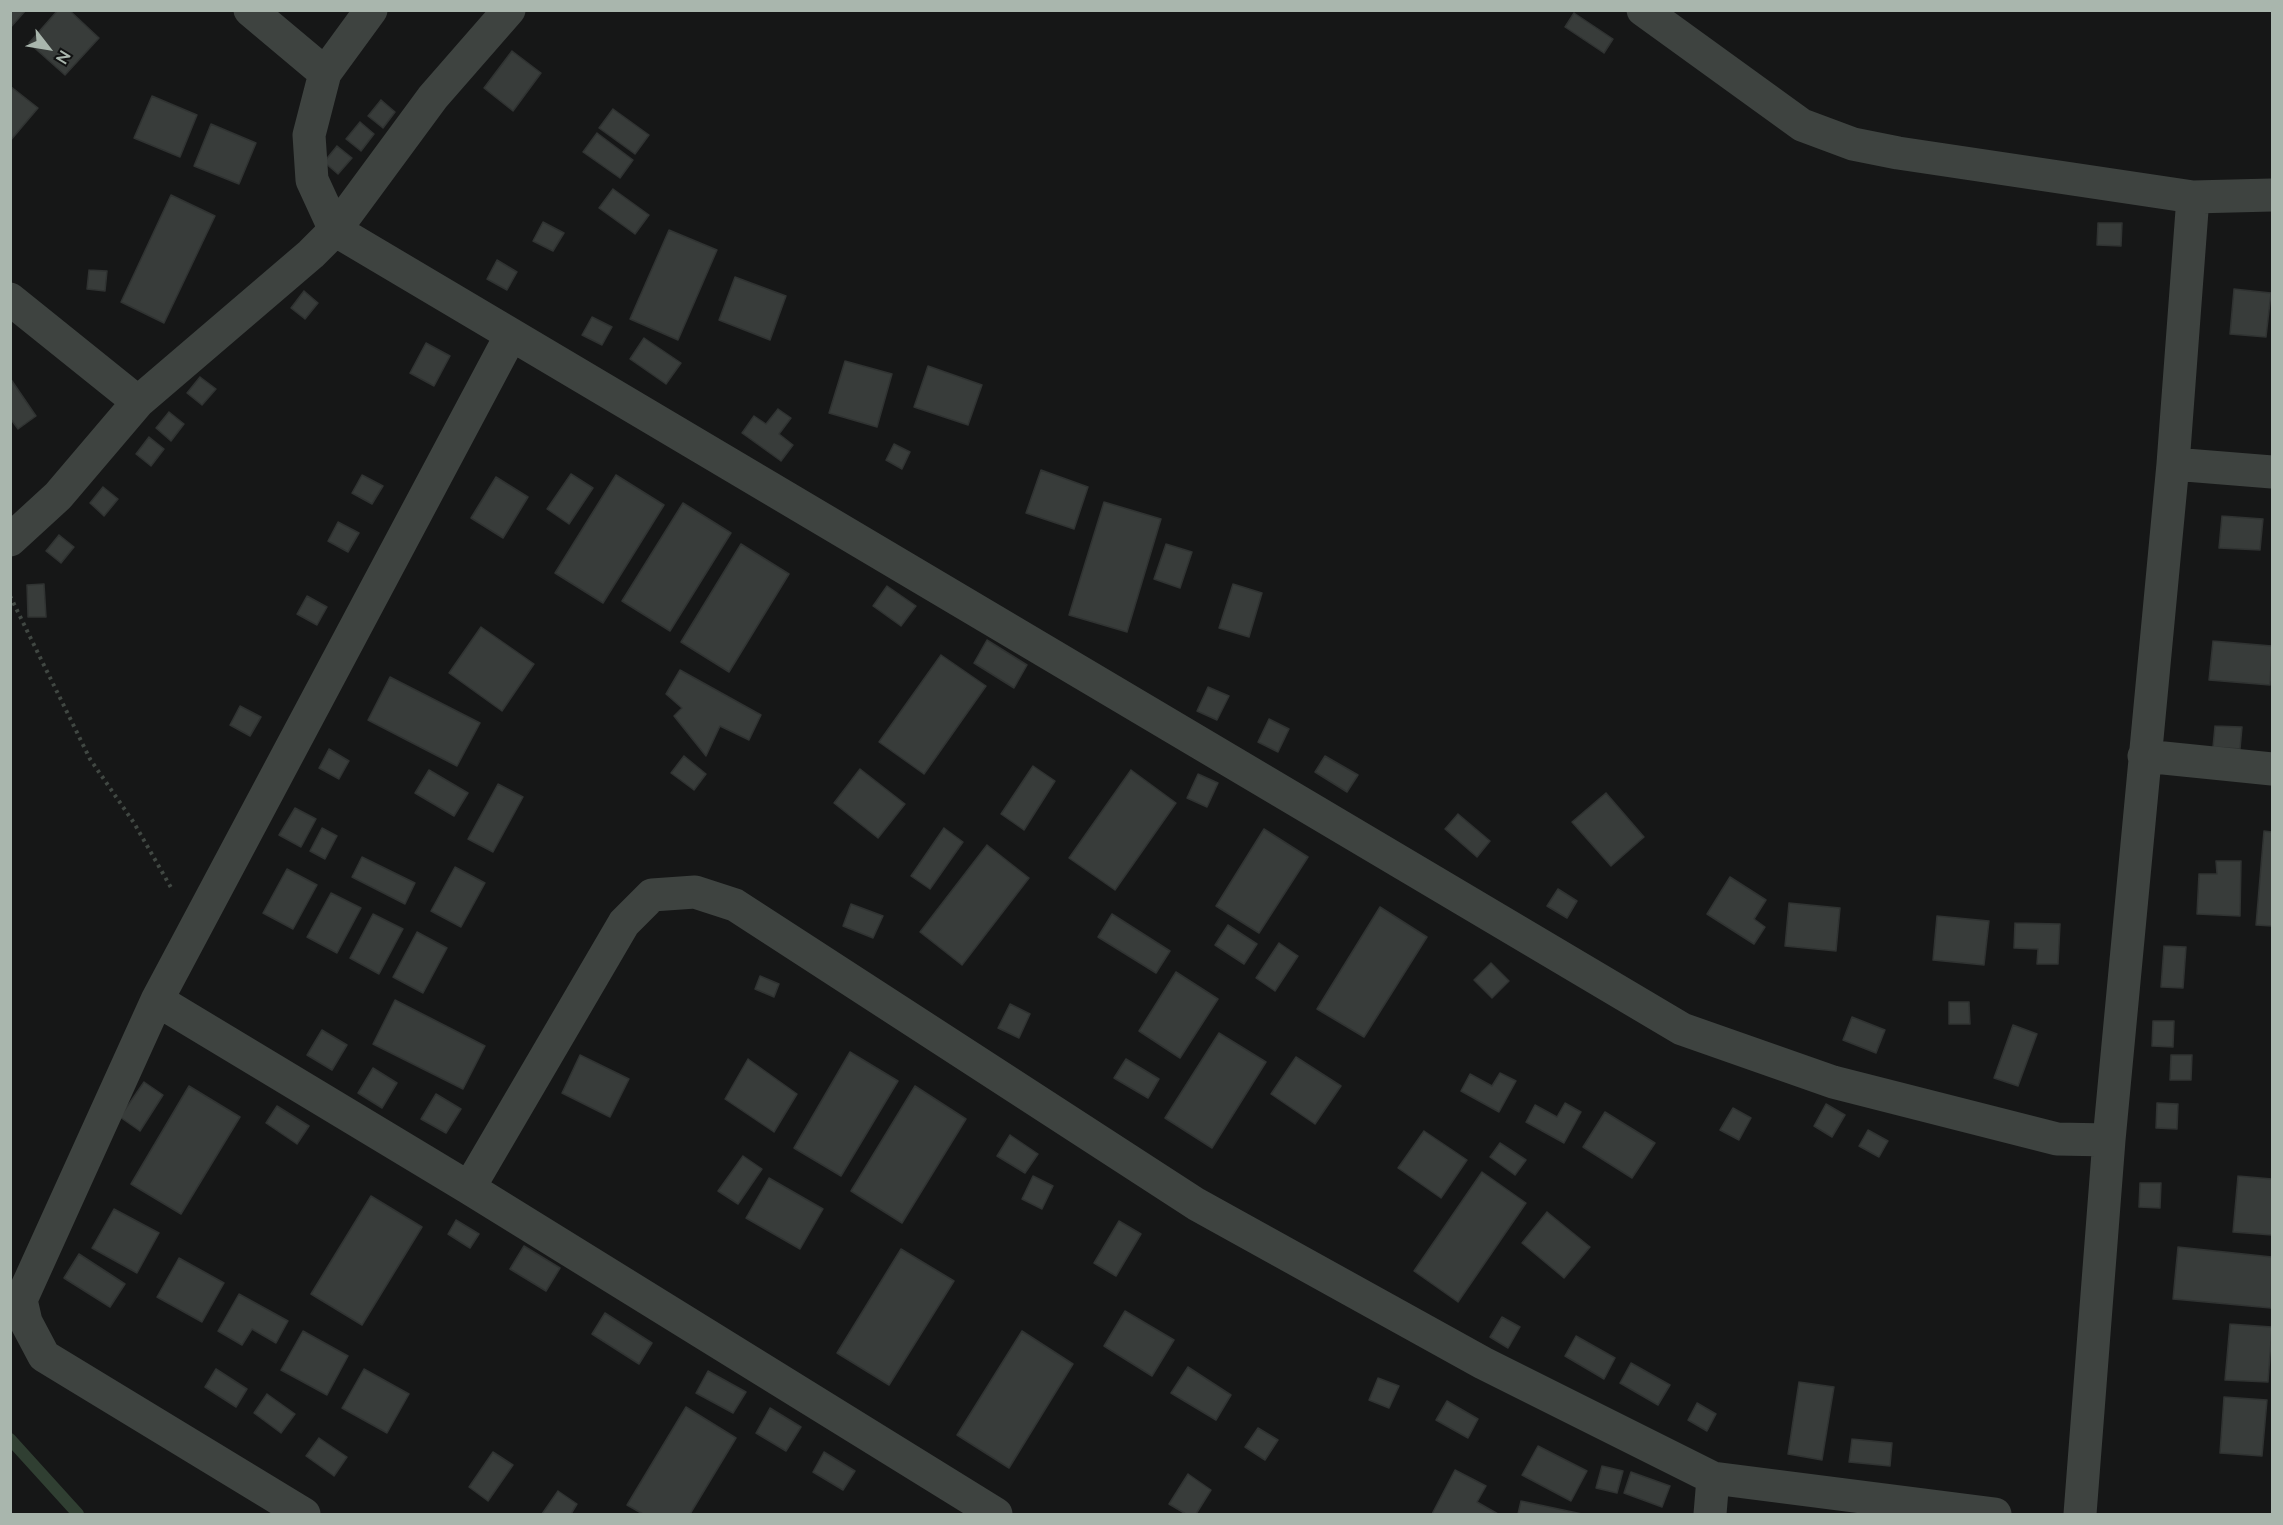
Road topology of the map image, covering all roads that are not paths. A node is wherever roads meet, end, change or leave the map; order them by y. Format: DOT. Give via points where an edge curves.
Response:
graph roads {
  1 [pos="250,10"];
  2 [pos="371,10"];
  3 [pos="509,10"];
  4 [pos="1643,10"];
  5 [pos="325,73"];
  6 [pos="2272,195"];
  7 [pos="2193,197"];
  8 [pos="335,230"];
  9 [pos="10,299"];
  10 [pos="511,334"];
  11 [pos="138,402"];
  12 [pos="2173,464"];
  13 [pos="2272,472"];
  14 [pos="10,540"];
  15 [pos="2144,756"];
  16 [pos="2272,769"];
  17 [pos="157,1000"];
  18 [pos="2109,1140"];
  19 [pos="469,1188"];
  20 [pos="1713,1478"];
  21 [pos="304,1515"];
  22 [pos="996,1515"];
  23 [pos="1710,1515"];
  24 [pos="1995,1515"];
  25 [pos="2080,1515"];
  1 -- 5 [label="street"];
  2 -- 5 [label="street"];
  3 -- 8 [label="street" via="433,97"];
  4 -- 7 [label="street" via="1802,125 1853,144"];
  5 -- 8 [label="street" via="309,135 312,180"];
  6 -- 7 [label="street"];
  7 -- 12 [label="street"];
  8 -- 10 [label="street"];
  8 -- 11 [label="street"];
  9 -- 11 [label="street"];
  10 -- 17 [label="street"];
  10 -- 18 [label="street" via="1682,1029 1856,1087 2056,1139"];
  11 -- 14 [label="street" via="58,496"];
  12 -- 13 [label="street"];
  12 -- 15 [label="street"];
  15 -- 16 [label="street"];
  15 -- 18 [label="street"];
  17 -- 19 [label="street"];
  17 -- 21 [label="street" via="21,1300 26,1322 44,1356"];
  18 -- 25 [label="street"];
  19 -- 20 [label="street" via="624,923 652,895 694,892 735,905 1196,1204 1483,1363"];
  19 -- 22 [label="street"];
  20 -- 23 [label="street"];
  20 -- 24 [label="street"];
}
